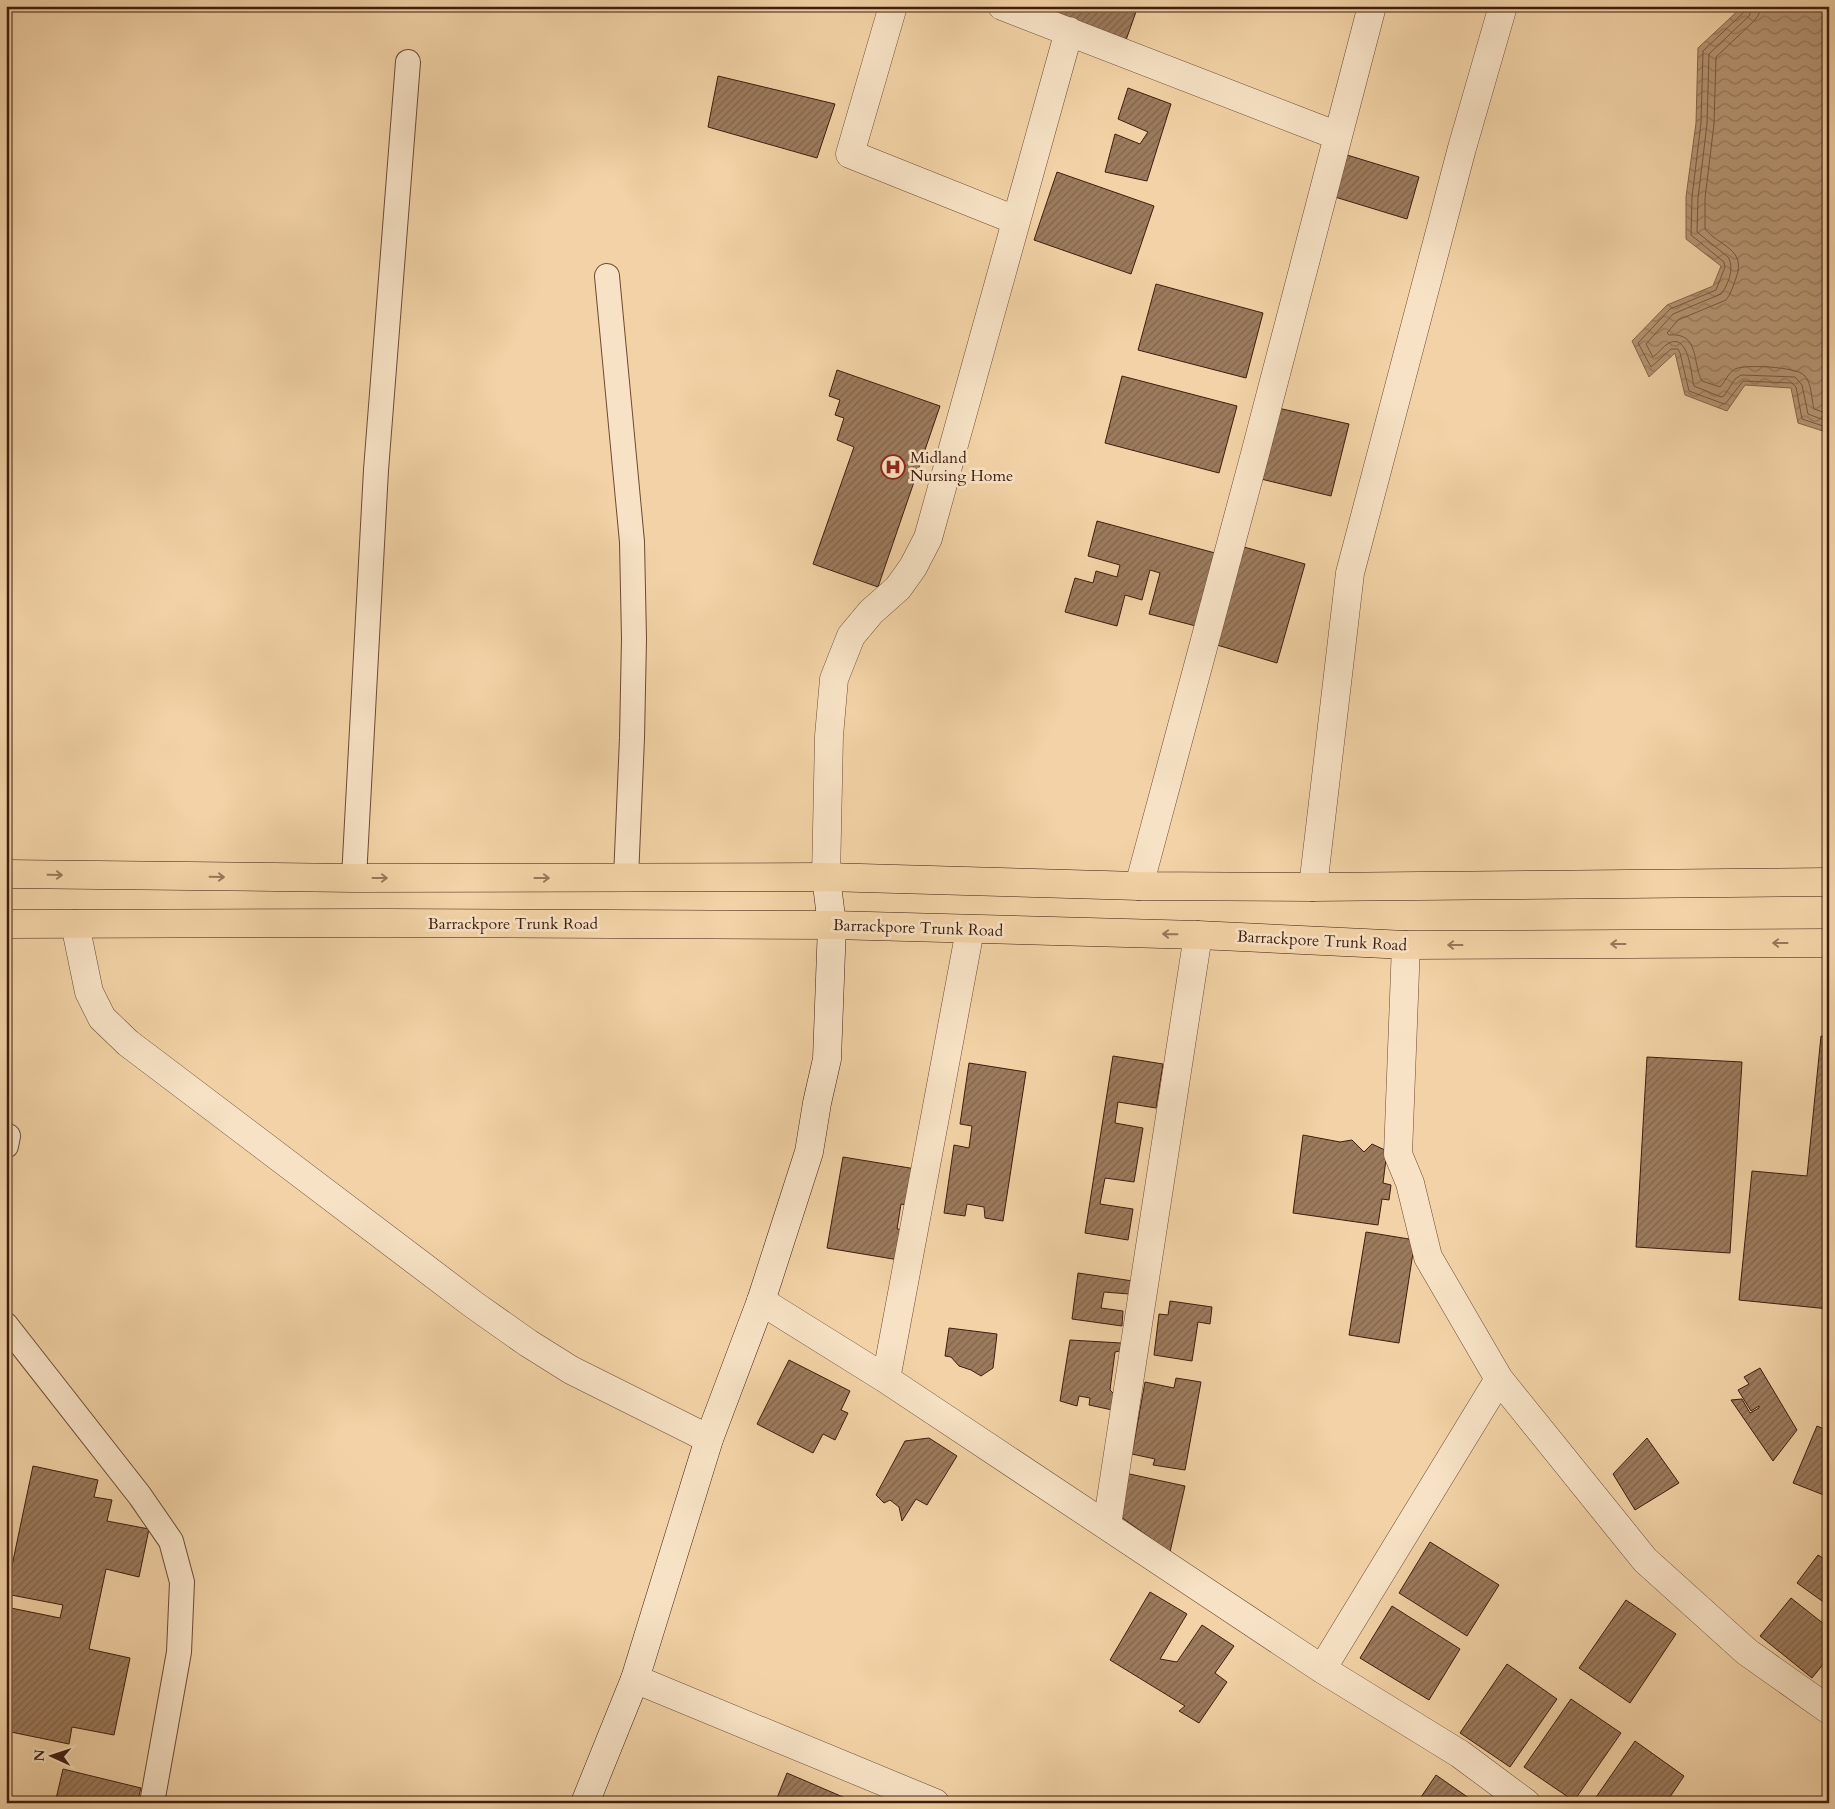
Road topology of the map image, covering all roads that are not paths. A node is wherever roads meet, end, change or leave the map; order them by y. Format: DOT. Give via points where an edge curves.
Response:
graph roads {
  1 [pos="893,6"];
  2 [pos="1002,6"];
  3 [pos="1372,6"];
  4 [pos="1503,6"];
  5 [pos="1069,31"];
  6 [pos="408,62"];
  7 [pos="1338,136"];
  8 [pos="1016,220"];
  9 [pos="607,276"];
  10 [pos="6,874"];
  11 [pos="826,877"];
  12 [pos="354,878"];
  13 [pos="626,878"];
  14 [pos="1829,882"];
  15 [pos="1139,886"];
  16 [pos="1313,887"];
  17 [pos="6,924"];
  18 [pos="75,924"];
  19 [pos="832,925"];
  20 [pos="970,930"];
  21 [pos="1198,935"];
  22 [pos="1829,943"];
  23 [pos="1406,945"];
  24 [pos="6,1136"];
  25 [pos="6,1146"];
  26 [pos="761,1300"];
  27 [pos="6,1324"];
  28 [pos="886,1379"];
  29 [pos="1500,1379"];
  30 [pos="710,1438"];
  31 [pos="1107,1525"];
  32 [pos="1322,1669"];
  33 [pos="635,1679"];
  34 [pos="1829,1710"];
  35 [pos="152,1803"];
  36 [pos="585,1803"];
  37 [pos="935,1803"];
  38 [pos="1526,1803"];
  1 -- 8 [label="street" via="850,154"];
  2 -- 5 [label="street"];
  3 -- 7 [label="street"];
  4 -- 16 [label="street" via="1350,573"];
  5 -- 7 [label="street"];
  5 -- 8 [label="street"];
  6 -- 12 [label="lane" via="376,470"];
  7 -- 15 [label="street"];
  8 -- 11 [label="street" via="928,538 898,588 871,612 851,636 834,679 829,736"];
  9 -- 13 [label="lane" via="632,542 634,640"];
  10 -- 12 [label="main road, one-way"];
  11 -- 13 [label="main road"];
  11 -- 15 [label="main road"];
  11 -- 19 [label="street"];
  12 -- 13 [label="main road, one-way"];
  14 -- 16 [label="main road"];
  15 -- 16 [label="main road"];
  17 -- 18 [label="main road, Barrackpore Trunk Road"];
  18 -- 19 [label="main road, Barrackpore Trunk Road"];
  18 -- 30 [label="street" via="89,992 102,1018 128,1043 528,1343 571,1370"];
  19 -- 20 [label="main road, Barrackpore Trunk Road"];
  19 -- 26 [label="street" via="827,1059 809,1152"];
  21 -- 20 [label="main road, Barrackpore Trunk Road, one-way"];
  20 -- 28 [label="street"];
  21 -- 23 [label="main road, Barrackpore Trunk Road"];
  21 -- 31 [label="street"];
  22 -- 23 [label="main road, Barrackpore Trunk Road, one-way"];
  23 -- 29 [label="street" via="1398,1154 1410,1183 1428,1257"];
  24 -- 25 [label="lane"];
  26 -- 28 [label="street"];
  26 -- 30 [label="street"];
  27 -- 35 [label="lane" via="140,1496 171,1541 182,1582 179,1652"];
  28 -- 31 [label="street"];
  29 -- 32 [label="street"];
  29 -- 34 [label="street" via="1645,1560 1747,1652"];
  30 -- 33 [label="street"];
  31 -- 32 [label="street"];
  32 -- 38 [label="street" via="1460,1754"];
  33 -- 36 [label="street"];
  33 -- 37 [label="street"];
}
